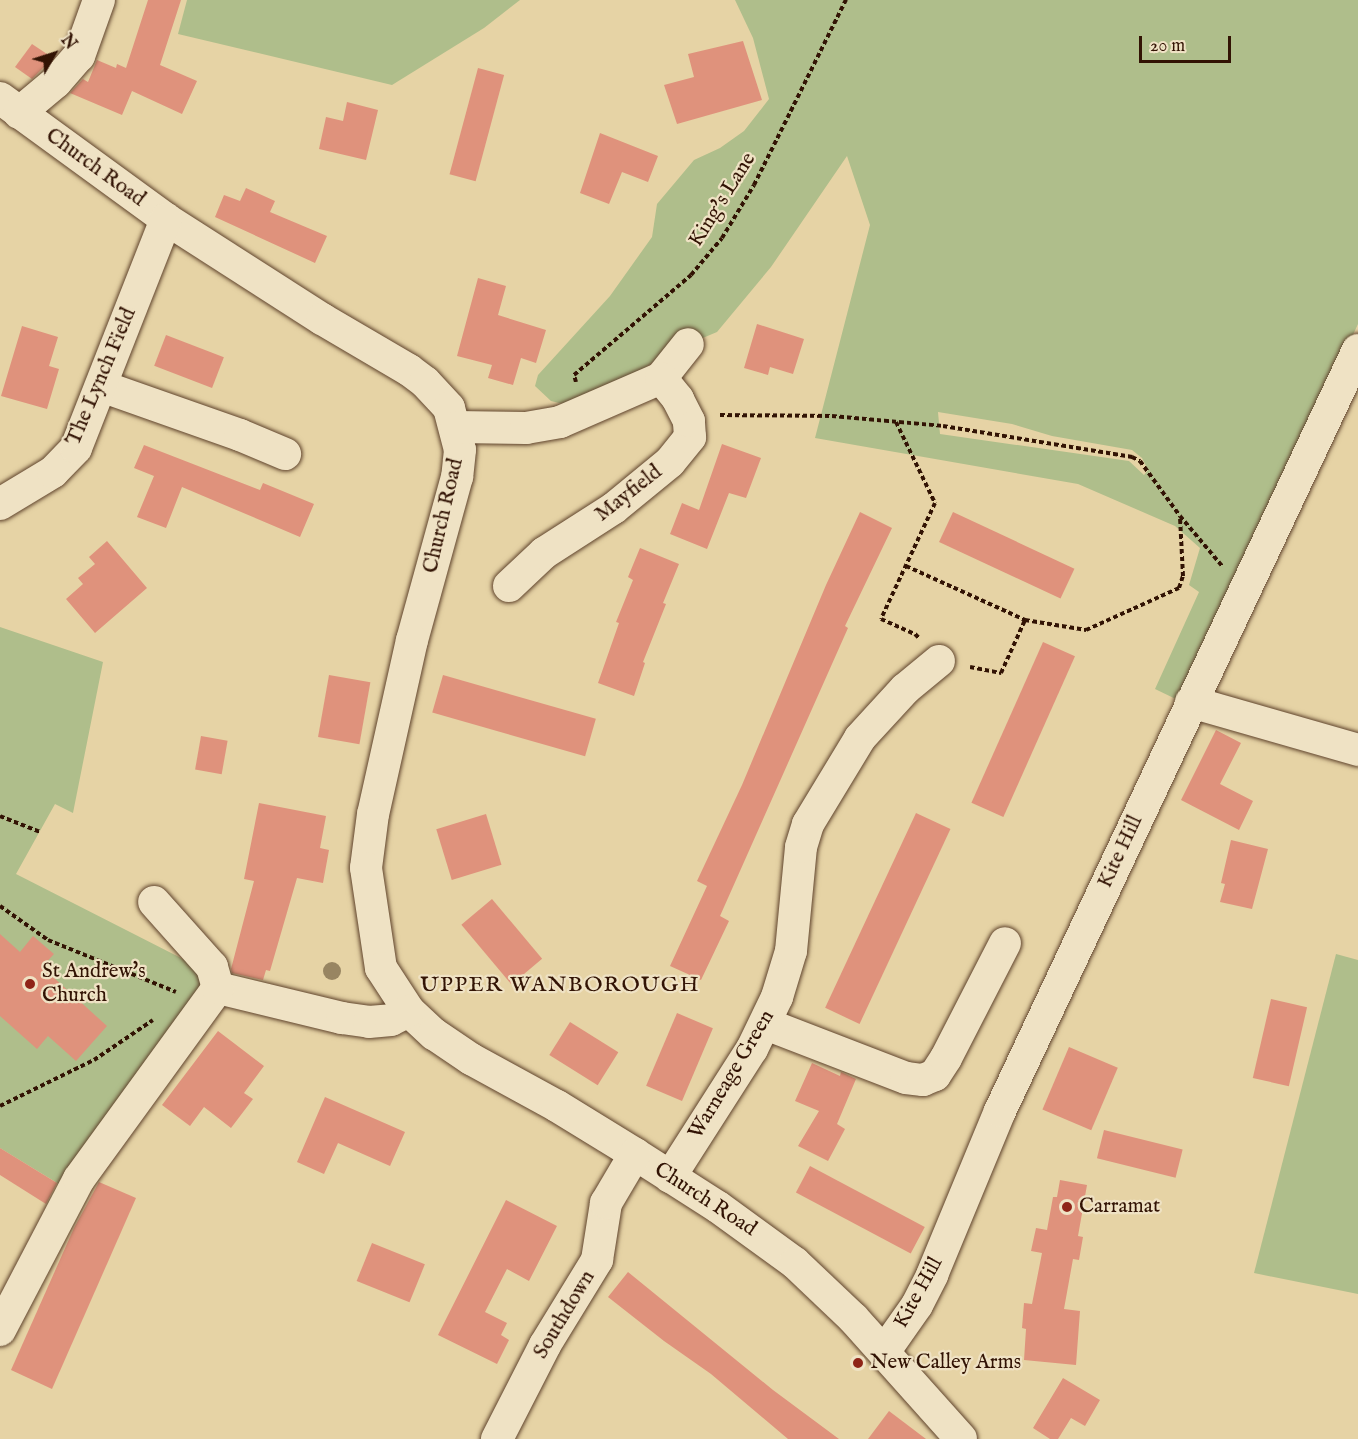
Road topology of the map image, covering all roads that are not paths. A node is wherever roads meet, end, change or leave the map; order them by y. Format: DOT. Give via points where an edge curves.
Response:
graph roads {
  1 [pos="99,0"];
  2 [pos="10,106"];
  3 [pos="166,219"];
  4 [pos="688,344"];
  5 [pos="1358,350"];
  6 [pos="661,378"];
  7 [pos="101,386"];
  8 [pos="456,427"];
  9 [pos="285,454"];
  10 [pos="0,504"];
  11 [pos="509,586"];
  12 [pos="939,661"];
  13 [pos="1191,702"];
  14 [pos="1358,750"];
  15 [pos="154,902"];
  16 [pos="1005,943"];
  17 [pos="218,988"];
  18 [pos="410,1011"];
  19 [pos="766,1024"];
  20 [pos="635,1154"];
  21 [pos="670,1177"];
  22 [pos="0,1330"];
  23 [pos="884,1352"];
  24 [pos="498,1439"];
  25 [pos="961,1439"];
  1 -- 2 [label="street" via="79,56 56,82"];
  2 -- 3 [label="street, Church Road"];
  3 -- 7 [label="street, The Lynch Field"];
  3 -- 8 [label="street, Church Road" via="322,320 409,369 449,408"];
  4 -- 6 [label="street"];
  5 -- 13 [label="street, Kite Hill"];
  6 -- 8 [label="street" via="560,422 526,428"];
  6 -- 11 [label="street, Mayfield" via="689,421 690,438 670,462 614,508 544,553"];
  7 -- 9 [label="street"];
  7 -- 10 [label="street, The Lynch Field" via="76,448 40,480"];
  8 -- 18 [label="street, Church Road" via="460,450 457,477 412,640 373,814 366,868 381,968"];
  12 -- 19 [label="street, Warneage Green" via="905,689 860,738 808,824 801,847 791,951"];
  13 -- 14 [label="street"];
  13 -- 23 [label="street, Kite Hill" via="1000,1111 932,1275 917,1305"];
  15 -- 17 [label="street" via="212,967"];
  16 -- 19 [label="street" via="946,1058 935,1075 923,1080 906,1078"];
  17 -- 18 [label="street" via="369,1022 391,1020"];
  17 -- 22 [label="street" via="80,1179"];
  18 -- 20 [label="street, Church Road" via="434,1034 471,1059"];
  19 -- 21 [label="street, Warneage Green"];
  20 -- 21 [label="street, Church Road"];
  20 -- 24 [label="street, Southdown" via="606,1203 597,1260 545,1345"];
  21 -- 23 [label="street, Church Road" via="795,1263 831,1294"];
  23 -- 25 [label="street, Church Road"];
}
